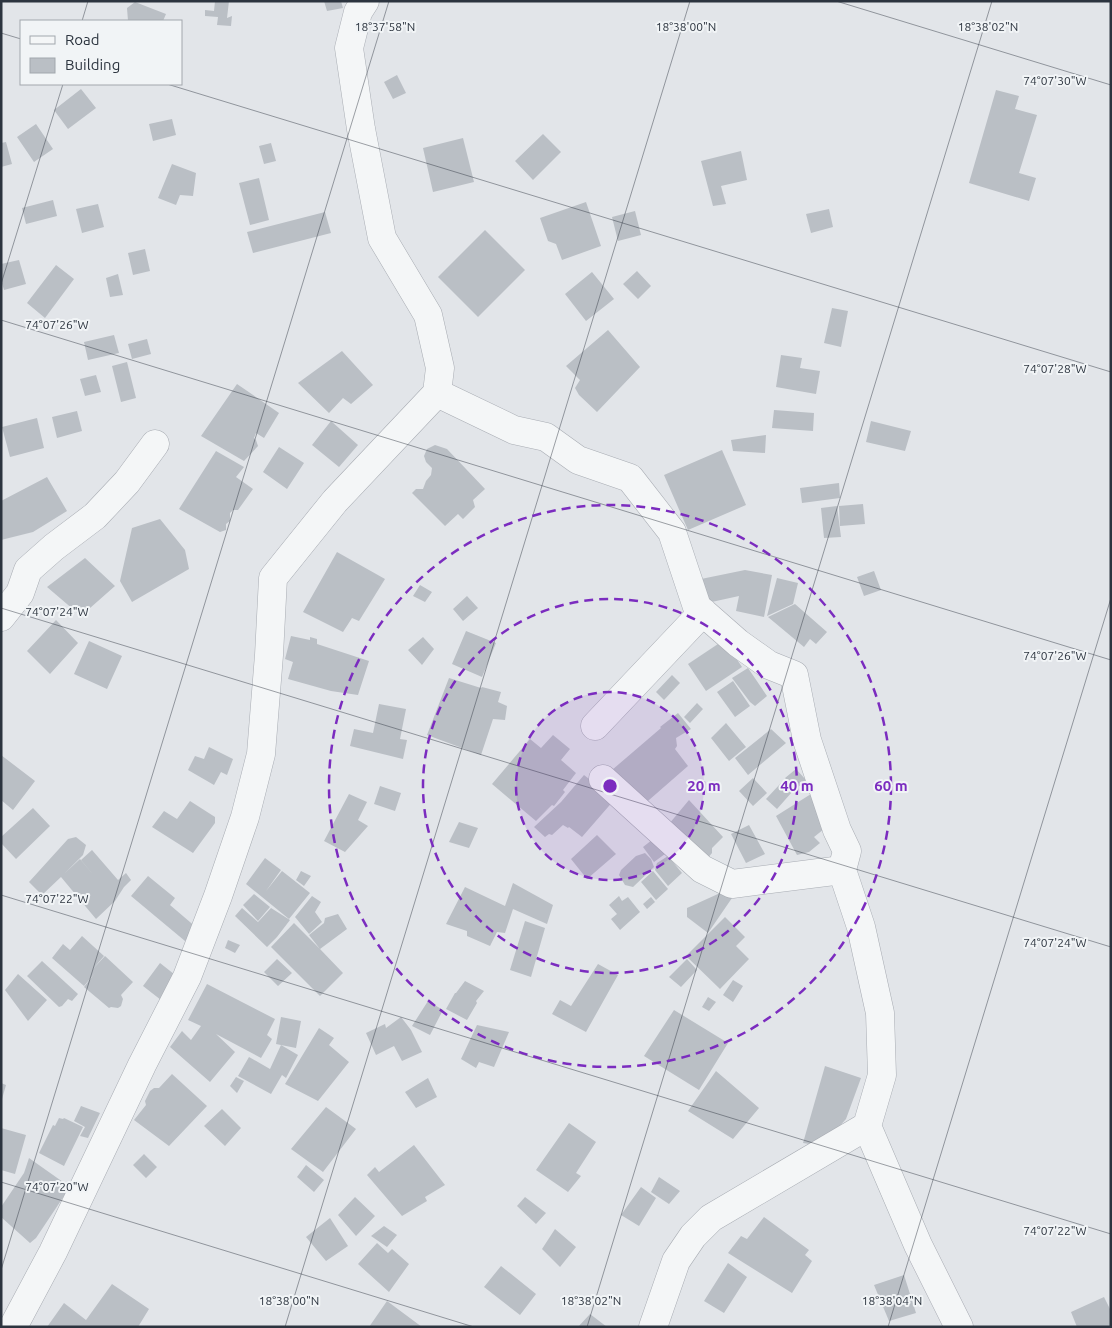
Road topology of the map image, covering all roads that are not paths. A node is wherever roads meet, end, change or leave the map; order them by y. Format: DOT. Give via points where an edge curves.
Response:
graph roads {
  1 [pos="365,1"];
  2 [pos="437,393"];
  3 [pos="154,444"];
  4 [pos="703,612"];
  5 [pos="1,617"];
  6 [pos="596,726"];
  7 [pos="603,780"];
  8 [pos="842,870"];
  9 [pos="867,1126"];
  10 [pos="13,1327"];
  11 [pos="653,1327"];
  12 [pos="959,1327"];
  1 -- 2 [label="street" via="358,12 349,48 361,129 382,238 428,315 440,368"];
  2 -- 4 [label="street" via="514,430 546,437 578,460 630,478 672,532 697,607"];
  2 -- 10 [label="street" via="335,501 273,578 261,754 245,817 218,896 187,976 53,1252"];
  3 -- 5 [label="street" via="127,482 95,516 28,570 20,593"];
  4 -- 6 [label="street"];
  4 -- 8 [label="street" via="769,665 794,675 807,740 847,851"];
  7 -- 8 [label="street" via="702,869 732,884"];
  8 -- 9 [label="street" via="861,926 880,1013 882,1075"];
  9 -- 11 [label="street" via="710,1218 676,1261"];
  9 -- 12 [label="street" via="918,1246"];
}
